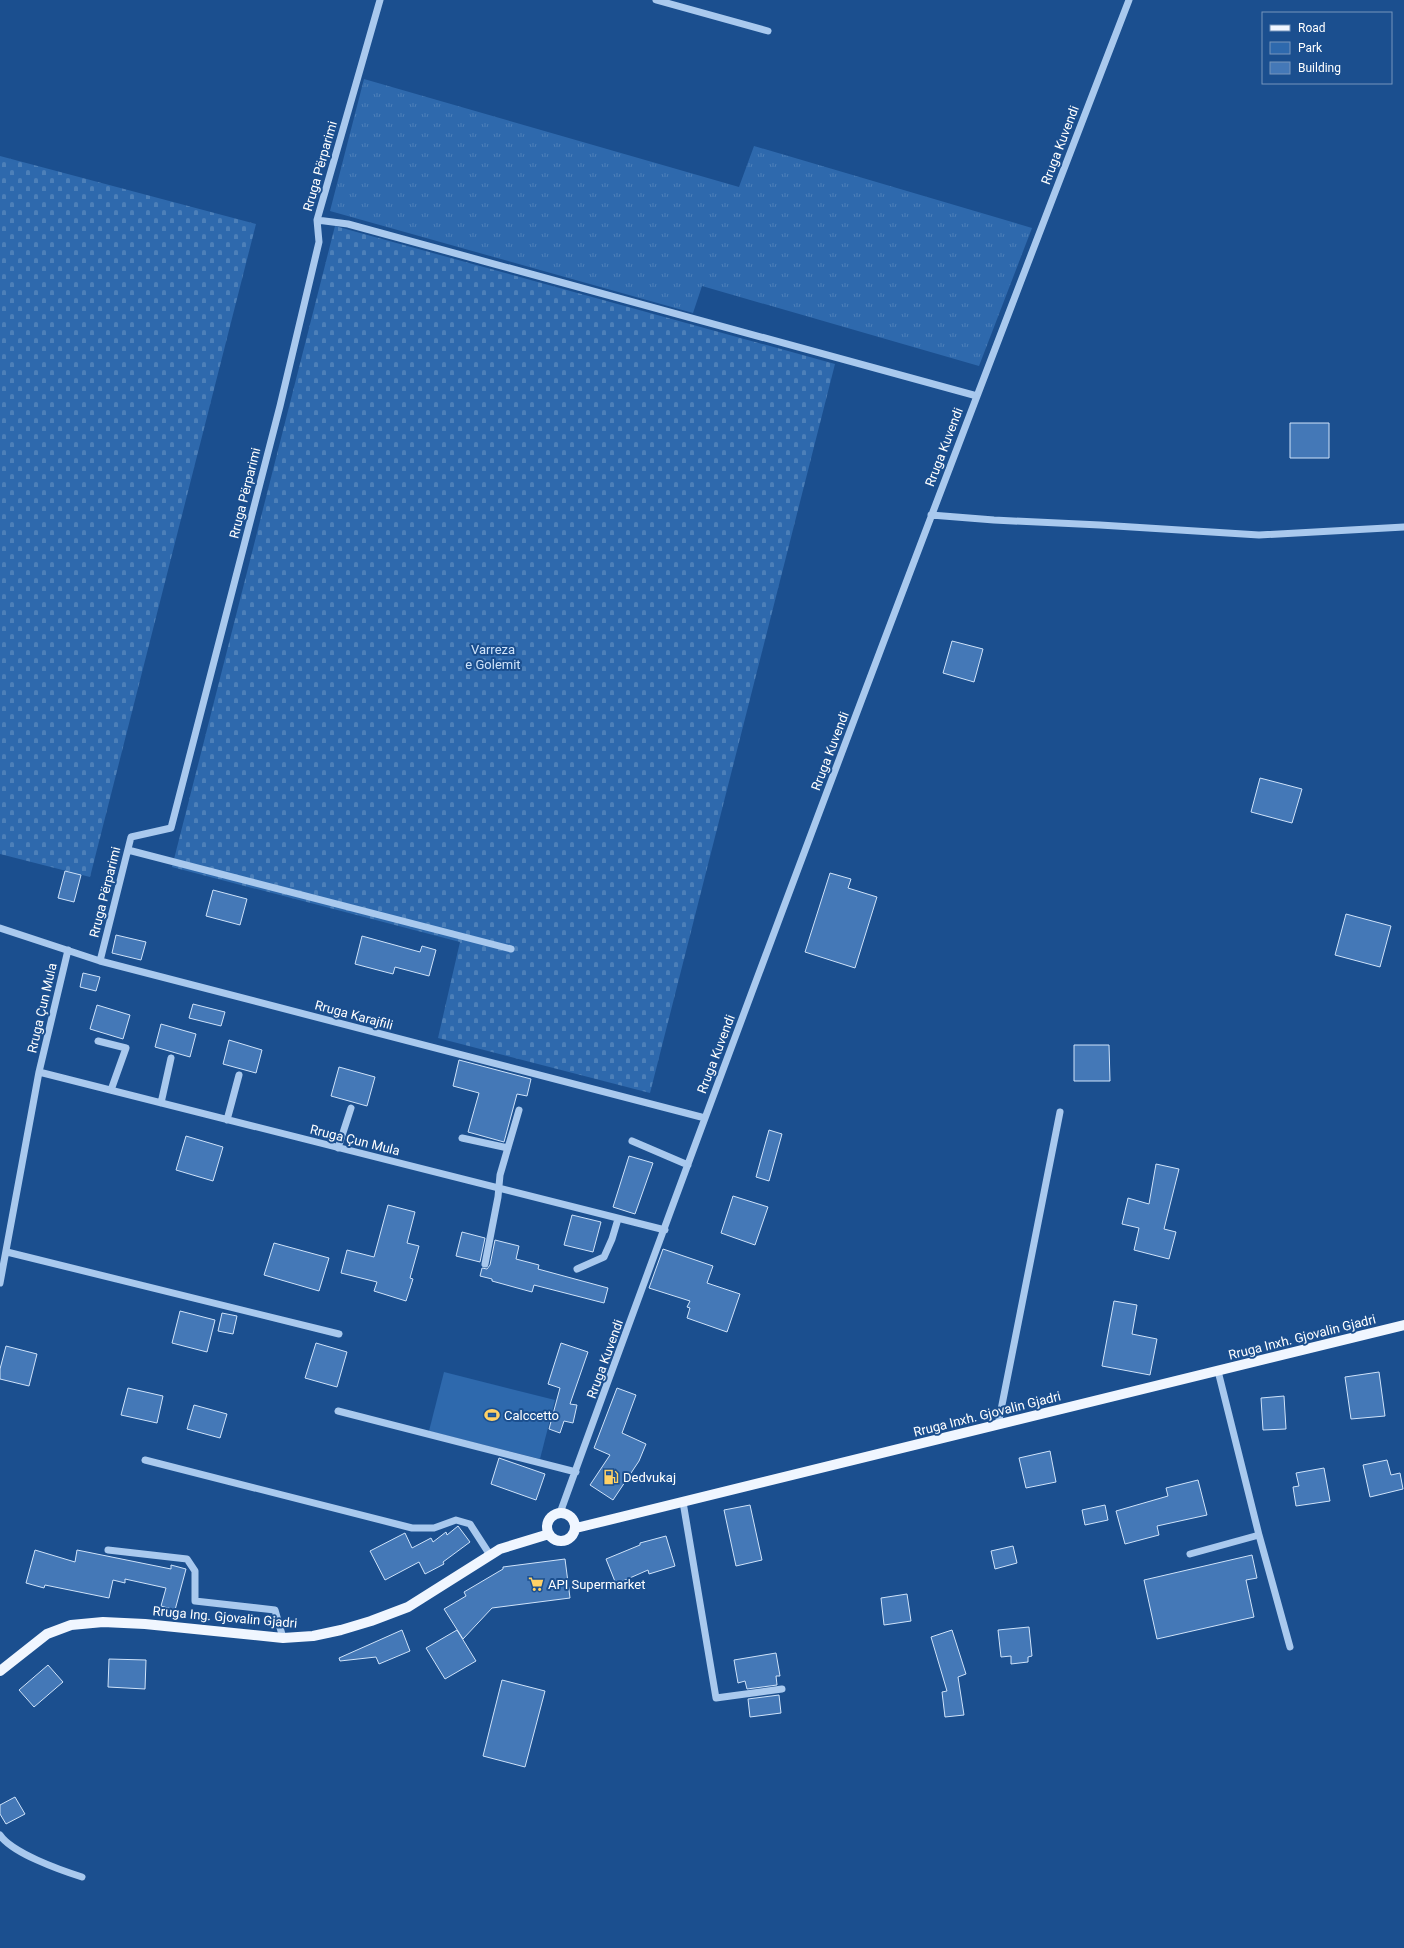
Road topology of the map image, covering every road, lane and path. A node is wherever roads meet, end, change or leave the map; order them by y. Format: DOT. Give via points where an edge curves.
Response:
graph roads {
  1 [pos="380,0"];
  2 [pos="656,0"];
  3 [pos="1129,0"];
  4 [pos="768,31"];
  5 [pos="317,220"];
  6 [pos="977,396"];
  7 [pos="931,515"];
  8 [pos="1404,527"];
  9 [pos="128,850"];
  10 [pos="0,928"];
  11 [pos="510,949"];
  12 [pos="68,950"];
  13 [pos="100,961"];
  14 [pos="98,1040"];
  15 [pos="171,1058"];
  16 [pos="39,1072"];
  17 [pos="239,1075"];
  18 [pos="111,1090"];
  19 [pos="161,1103"];
  20 [pos="351,1108"];
  21 [pos="519,1110"];
  22 [pos="1060,1112"];
  23 [pos="705,1118"];
  24 [pos="227,1120"];
  25 [pos="462,1138"];
  26 [pos="632,1141"];
  27 [pos="338,1148"];
  28 [pos="508,1148"];
  29 [pos="688,1165"];
  30 [pos="499,1188"];
  31 [pos="618,1219"];
  32 [pos="665,1230"];
  33 [pos="6,1252"];
  34 [pos="485,1264"];
  35 [pos="578,1269"];
  36 [pos="0,1283"];
  37 [pos="1404,1325"];
  38 [pos="339,1334"];
  39 [pos="1218,1371"];
  40 [pos="338,1411"];
  41 [pos="998,1425"];
  42 [pos="145,1460"];
  43 [pos="576,1472"];
  44 [pos="683,1502"];
  45 [pos="560,1513"];
  46 [pos="576,1528"];
  47 [pos="549,1534"];
  48 [pos="1258,1535"];
  49 [pos="108,1550"];
  50 [pos="1190,1554"];
  51 [pos="490,1555"];
  52 [pos="283,1638"];
  53 [pos="1290,1648"];
  54 [pos="1,1667"];
  55 [pos="782,1689"];
  56 [pos="0,1835"];
  57 [pos="82,1877"];
  1 -- 5 [label="street, Rruga Përparimi"];
  2 -- 4 [label="street"];
  3 -- 6 [label="street, Rruga Kuvendi"];
  5 -- 6 [label="street" via="348,224"];
  5 -- 9 [label="street, Rruga Përparimi" via="319,242 280,406 171,828 131,837"];
  6 -- 7 [label="street, Rruga Kuvendi"];
  7 -- 8 [label="street" via="1259,536"];
  7 -- 23 [label="street, Rruga Kuvendi"];
  9 -- 11 [label="street"];
  9 -- 13 [label="street, Rruga Përparimi"];
  10 -- 12 [label="street, Rruga Karajfili"];
  12 -- 13 [label="street, Rruga Karajfili"];
  12 -- 16 [label="street, Rruga Çun Mula"];
  13 -- 23 [label="street, Rruga Karajfili"];
  14 -- 18 [label="street" via="126,1048"];
  15 -- 19 [label="street"];
  16 -- 18 [label="street, Rruga Çun Mula"];
  16 -- 33 [label="street, Rruga Çun Mula"];
  17 -- 24 [label="street"];
  18 -- 19 [label="street, Rruga Çun Mula"];
  19 -- 24 [label="street, Rruga Çun Mula"];
  20 -- 27 [label="street"];
  21 -- 28 [label="street"];
  22 -- 41 [label="street"];
  23 -- 29 [label="street, Rruga Kuvendi"];
  24 -- 27 [label="street, Rruga Çun Mula"];
  25 -- 28 [label="street"];
  26 -- 29 [label="street"];
  27 -- 30 [label="street, Rruga Çun Mula"];
  28 -- 30 [label="street"];
  29 -- 32 [label="street, Rruga Kuvendi"];
  30 -- 31 [label="street, Rruga Çun Mula"];
  30 -- 34 [label="street"];
  31 -- 32 [label="street, Rruga Çun Mula"];
  31 -- 35 [label="street" via="604,1257"];
  32 -- 43 [label="street, Rruga Kuvendi"];
  33 -- 36 [label="street, Rruga Çun Mula"];
  33 -- 38 [label="street"];
  37 -- 39 [label="main road, Rruga Inxh. Gjovalin Gjadri"];
  39 -- 41 [label="main road, Rruga Inxh. Gjovalin Gjadri"];
  39 -- 48 [label="street"];
  40 -- 43 [label="street"];
  41 -- 44 [label="main road, Rruga Inxh. Gjovalin Gjadri"];
  42 -- 51 [label="street" via="412,1528 434,1528 456,1520 470,1524"];
  43 -- 45 [label="street, Rruga Kuvendi"];
  44 -- 46 [label="main road, Rruga Inxh. Gjovalin Gjadri"];
  44 -- 55 [label="street" via="716,1698"];
  45 -- 46 [label="main road" via="573,1518"];
  45 -- 47 [label="main road" via="550,1518"];
  46 -- 47 [label="main road" via="565,1541 553,1539"];
  47 -- 51 [label="main road" via="513,1544"];
  48 -- 50 [label="street"];
  48 -- 53 [label="street"];
  49 -- 52 [label="street" via="187,1559 195,1571 195,1601 275,1610"];
  51 -- 52 [label="main road, Rruga Ing. Gjovalin Gjadri" via="408,1607 371,1622 313,1636"];
  52 -- 54 [label="main road, Rruga Ing. Gjovalin Gjadri" via="145,1624 95,1623 71,1626 47,1634"];
  56 -- 57 [label="street" via="12,1847"];
}
